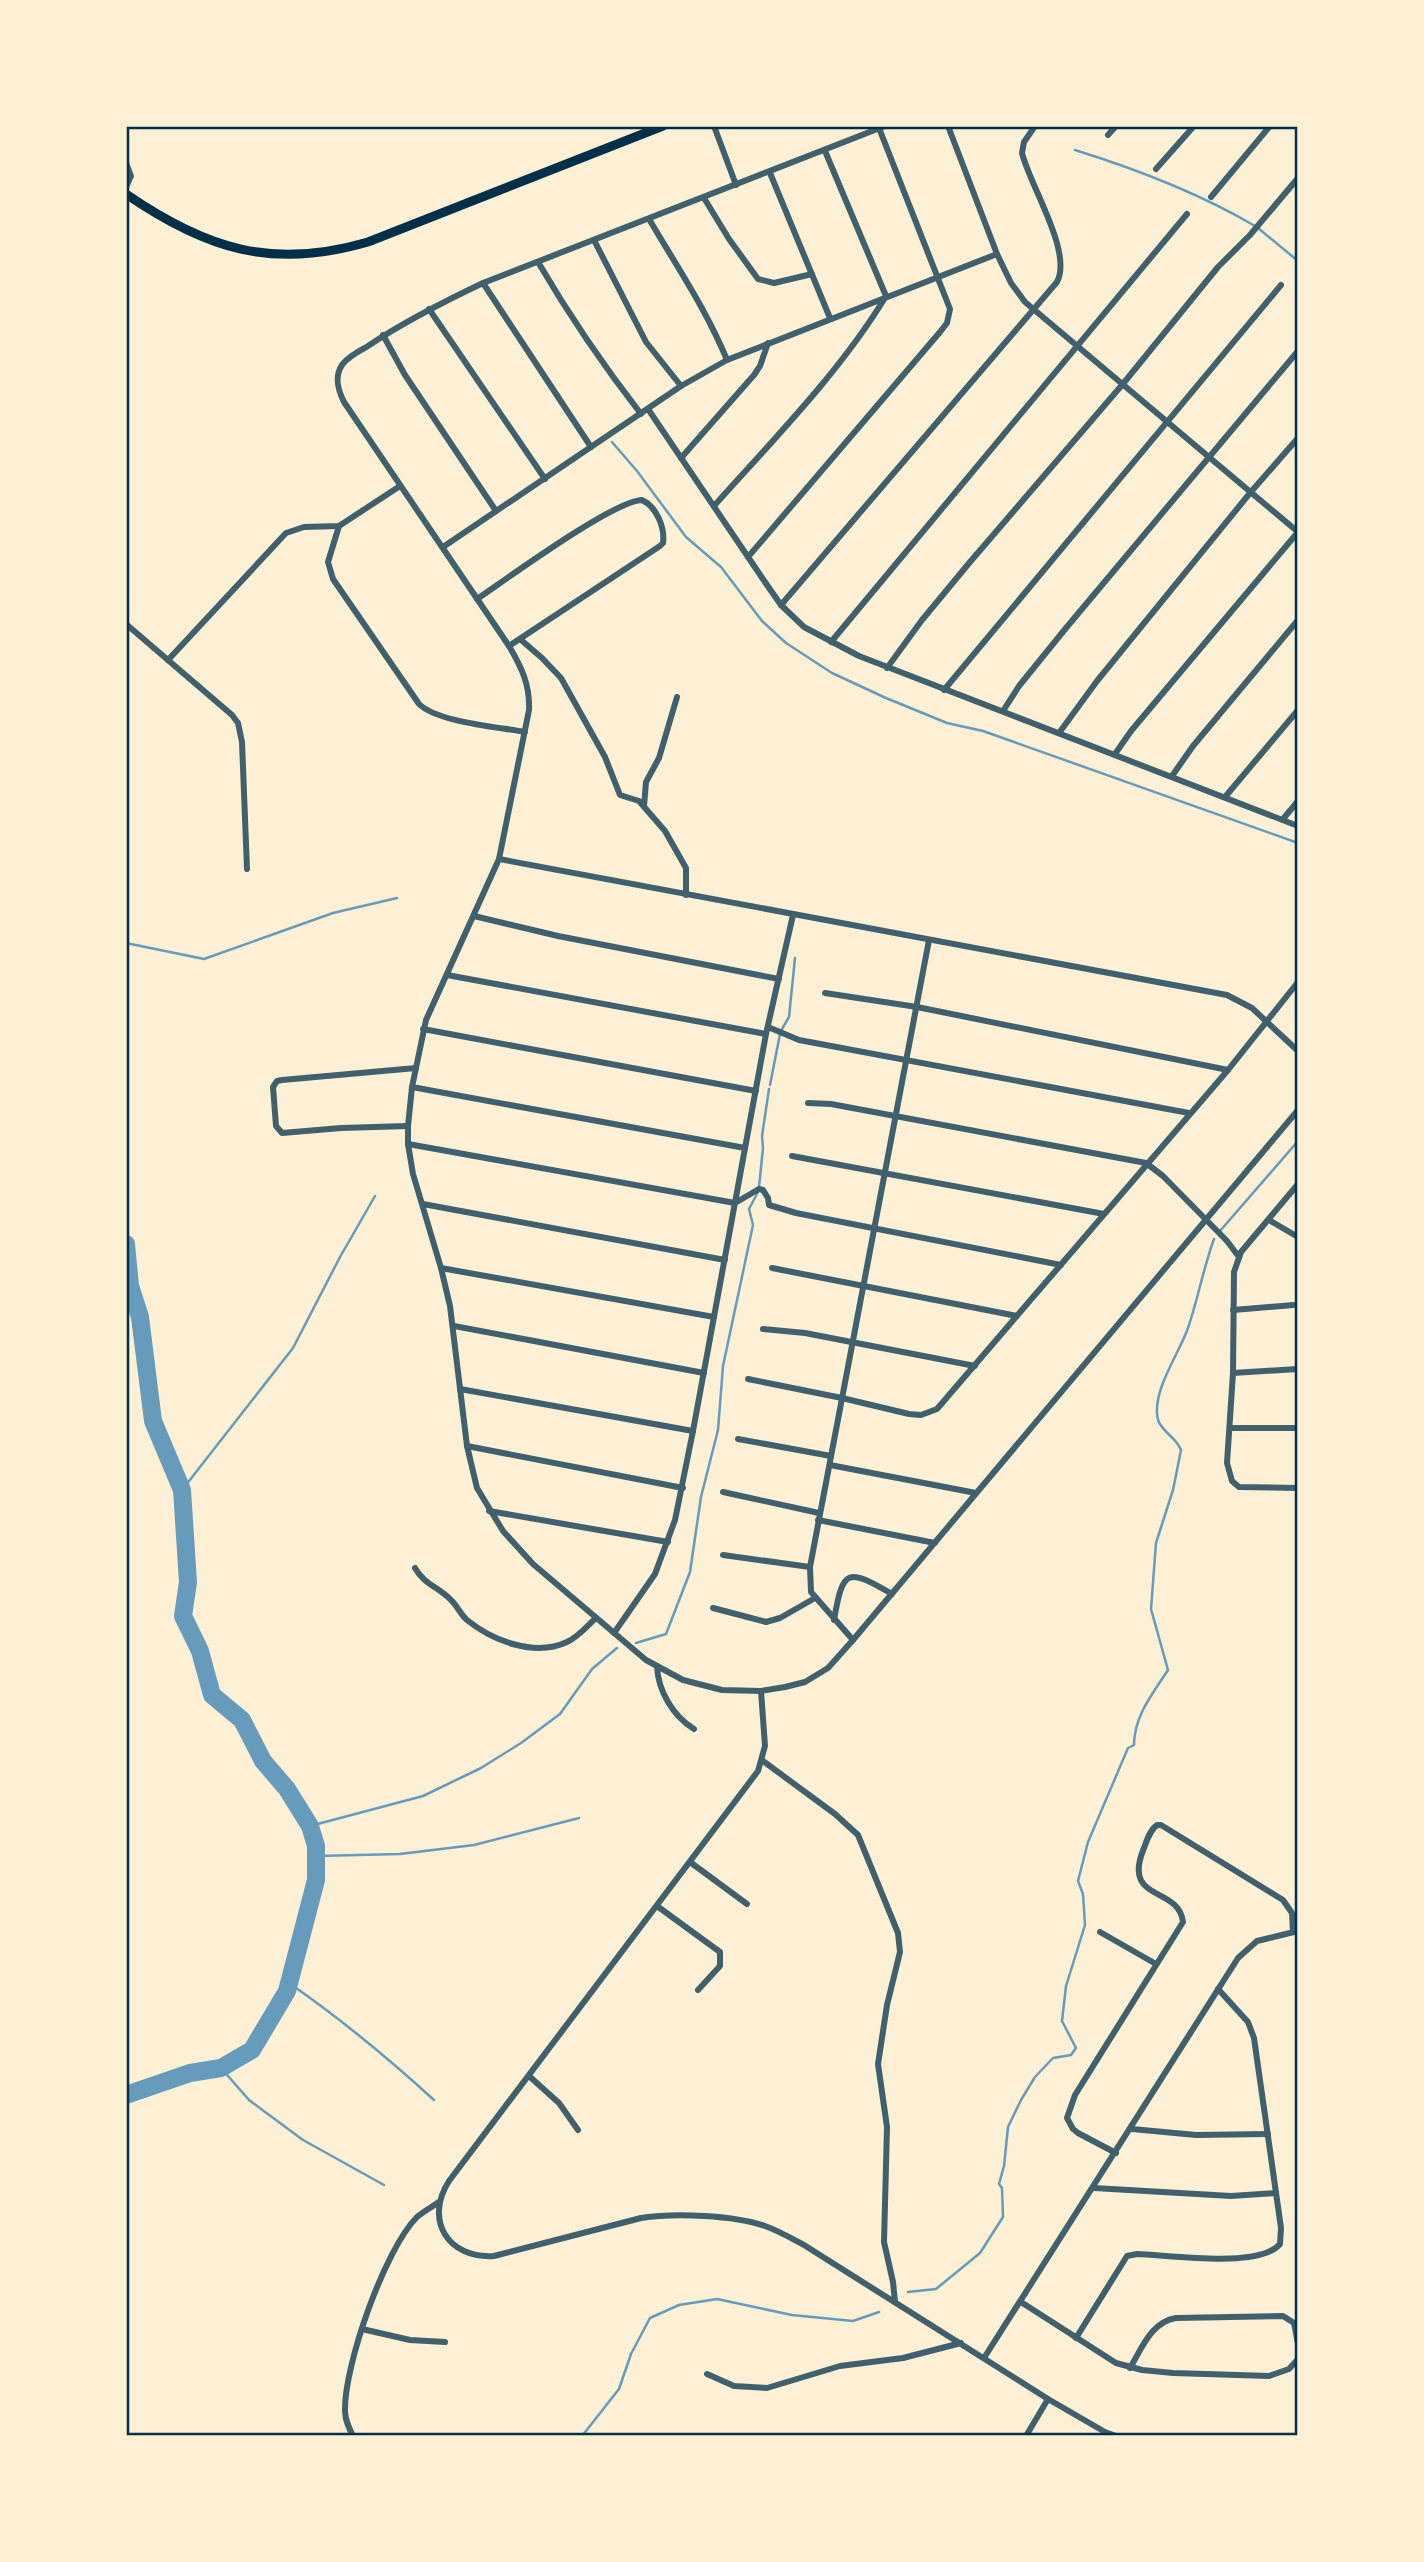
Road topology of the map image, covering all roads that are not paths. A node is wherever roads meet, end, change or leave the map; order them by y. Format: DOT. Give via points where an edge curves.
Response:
graph roads {
  1 [pos="663,126"];
  2 [pos="715,126"];
  3 [pos="948,126"];
  4 [pos="1035,126"];
  5 [pos="1116,126"];
  6 [pos="1194,126"];
  7 [pos="1270,126"];
  8 [pos="882,127"];
  9 [pos="1108,135"];
  10 [pos="825,150"];
  11 [pos="126,163"];
  12 [pos="1156,169"];
  13 [pos="770,173"];
  14 [pos="1298,178"];
  15 [pos="736,185"];
  16 [pos="126,187"];
  17 [pos="126,194"];
  18 [pos="1212,197"];
  19 [pos="704,198"];
  20 [pos="1187,214"];
  21 [pos="649,219"];
  22 [pos="594,240"];
  23 [pos="997,254"];
  24 [pos="538,262"];
  25 [pos="812,274"];
  26 [pos="937,279"];
  27 [pos="484,283"];
  28 [pos="1281,285"];
  29 [pos="886,296"];
  30 [pos="429,309"];
  31 [pos="1032,310"];
  32 [pos="830,318"];
  33 [pos="383,335"];
  34 [pos="768,343"];
  35 [pos="1077,347"];
  36 [pos="1298,351"];
  37 [pos="727,360"];
  38 [pos="1122,385"];
  39 [pos="681,386"];
  40 [pos="648,409"];
  41 [pos="641,414"];
  42 [pos="1166,422"];
  43 [pos="1298,438"];
  44 [pos="591,447"];
  45 [pos="681,458"];
  46 [pos="1210,459"];
  47 [pos="545,479"];
  48 [pos="400,486"];
  49 [pos="1250,493"];
  50 [pos="714,506"];
  51 [pos="496,512"];
  52 [pos="339,526"];
  53 [pos="1298,532"];
  54 [pos="443,547"];
  55 [pos="748,557"];
  56 [pos="477,599"];
  57 [pos="781,605"];
  58 [pos="1298,620"];
  59 [pos="126,624"];
  60 [pos="520,639"];
  61 [pos="831,642"];
  62 [pos="509,646"];
  63 [pos="168,660"];
  64 [pos="887,668"];
  65 [pos="944,690"];
  66 [pos="677,697"];
  67 [pos="1298,710"];
  68 [pos="1003,711"];
  69 [pos="525,732"];
  70 [pos="1059,733"];
  71 [pos="1115,754"];
  72 [pos="1172,776"];
  73 [pos="1225,797"];
  74 [pos="1298,801"];
  75 [pos="644,806"];
  76 [pos="1283,819"];
  77 [pos="1298,826"];
  78 [pos="499,859"];
  79 [pos="247,869"];
  80 [pos="686,895"];
  81 [pos="793,915"];
  82 [pos="474,916"];
  83 [pos="929,940"];
  84 [pos="447,975"];
  85 [pos="779,979"];
  86 [pos="1298,982"];
  87 [pos="825,993"];
  88 [pos="917,1007"];
  89 [pos="1266,1020"];
  90 [pos="424,1029"];
  91 [pos="767,1030"];
  92 [pos="1298,1051"];
  93 [pos="906,1060"];
  94 [pos="416,1068"];
  95 [pos="1227,1070"];
  96 [pos="412,1087"];
  97 [pos="755,1091"];
  98 [pos="808,1103"];
  99 [pos="1298,1110"];
  100 [pos="1189,1113"];
  101 [pos="895,1117"];
  102 [pos="408,1126"];
  103 [pos="408,1144"];
  104 [pos="745,1148"];
  105 [pos="792,1156"];
  106 [pos="1146,1163"];
  107 [pos="884,1172"];
  108 [pos="1298,1184"];
  109 [pos="735,1203"];
  110 [pos="422,1204"];
  111 [pos="1104,1214"];
  112 [pos="1206,1220"];
  113 [pos="1269,1220"];
  114 [pos="874,1229"];
  115 [pos="1298,1237"];
  116 [pos="1239,1257"];
  117 [pos="725,1260"];
  118 [pos="1061,1265"];
  119 [pos="441,1268"];
  120 [pos="772,1268"];
  121 [pos="863,1285"];
  122 [pos="1293,1305"];
  123 [pos="1233,1310"];
  124 [pos="714,1317"];
  125 [pos="1017,1317"];
  126 [pos="454,1326"];
  127 [pos="763,1329"];
  128 [pos="853,1342"];
  129 [pos="975,1366"];
  130 [pos="1298,1369"];
  131 [pos="704,1373"];
  132 [pos="1233,1373"];
  133 [pos="748,1379"];
  134 [pos="460,1389"];
  135 [pos="842,1398"];
  136 [pos="1230,1428"];
  137 [pos="1298,1428"];
  138 [pos="693,1431"];
  139 [pos="738,1439"];
  140 [pos="467,1447"];
  141 [pos="831,1456"];
  142 [pos="830,1465"];
  143 [pos="683,1488"];
  144 [pos="1298,1488"];
  145 [pos="723,1492"];
  146 [pos="976,1493"];
  147 [pos="489,1511"];
  148 [pos="819,1516"];
  149 [pos="668,1542"];
  150 [pos="935,1543"];
  151 [pos="723,1555"];
  152 [pos="810,1567"];
  153 [pos="415,1568"];
  154 [pos="892,1594"];
  155 [pos="814,1598"];
  156 [pos="712,1608"];
  157 [pos="596,1618"];
  158 [pos="834,1620"];
  159 [pos="614,1633"];
  160 [pos="853,1640"];
  161 [pos="657,1667"];
  162 [pos="761,1690"];
  163 [pos="694,1729"];
  164 [pos="763,1761"];
  165 [pos="690,1862"];
  166 [pos="747,1904"];
  167 [pos="657,1906"];
  168 [pos="1295,1931"];
  169 [pos="1100,1932"];
  170 [pos="1156,1964"];
  171 [pos="1218,1989"];
  172 [pos="698,1990"];
  173 [pos="529,2076"];
  174 [pos="1132,2129"];
  175 [pos="578,2130"];
  176 [pos="1268,2134"];
  177 [pos="1116,2153"];
  178 [pos="1094,2188"];
  179 [pos="1276,2193"];
  180 [pos="439,2202"];
  181 [pos="895,2302"];
  182 [pos="1021,2302"];
  183 [pos="362,2329"];
  184 [pos="1076,2338"];
  185 [pos="445,2342"];
  186 [pos="961,2343"];
  187 [pos="1298,2344"];
  188 [pos="984,2358"];
  189 [pos="1298,2359"];
  190 [pos="1130,2368"];
  191 [pos="707,2374"];
  192 [pos="1048,2399"];
  193 [pos="353,2436"];
  194 [pos="1025,2436"];
  195 [pos="1116,2436"];
  1 -- 17 [label="main road" via="368,242 322,253 262,254 218,244 176,226"];
  2 -- 15 [label="street"];
  3 -- 23 [label="street"];
  4 -- 31 [label="street" via="1022,153 1059,247 1062,274"];
  5 -- 9 [label="street"];
  6 -- 12 [label="street"];
  7 -- 18 [label="street"];
  8 -- 10 [label="street"];
  8 -- 26 [label="street"];
  10 -- 13 [label="street"];
  10 -- 29 [label="street"];
  11 -- 16 [label="street" via="131,176"];
  13 -- 15 [label="street"];
  13 -- 25 [label="street"];
  14 -- 38 [label="street"];
  15 -- 19 [label="street"];
  19 -- 21 [label="street"];
  19 -- 25 [label="street" via="758,279 774,284"];
  20 -- 35 [label="street"];
  21 -- 22 [label="street"];
  21 -- 37 [label="street" via="695,292"];
  22 -- 24 [label="street"];
  22 -- 39 [label="street" via="646,342"];
  23 -- 26 [label="street"];
  23 -- 31 [label="street"];
  24 -- 27 [label="street"];
  24 -- 41 [label="street" via="611,377"];
  25 -- 32 [label="street"];
  26 -- 29 [label="street"];
  26 -- 55 [label="street" via="950,309 947,323"];
  27 -- 30 [label="street"];
  27 -- 44 [label="street"];
  28 -- 42 [label="street"];
  29 -- 32 [label="street"];
  29 -- 50 [label="street" via="838,363"];
  30 -- 33 [label="street"];
  30 -- 47 [label="street"];
  31 -- 35 [label="street"];
  31 -- 57 [label="street"];
  32 -- 34 [label="street"];
  33 -- 48 [label="street" via="345,361 338,373 339,391"];
  33 -- 51 [label="street"];
  34 -- 37 [label="street"];
  34 -- 45 [label="street" via="754,375"];
  35 -- 38 [label="street"];
  35 -- 61 [label="street"];
  36 -- 46 [label="street"];
  37 -- 39 [label="street"];
  38 -- 42 [label="street"];
  38 -- 64 [label="street" via="962,571"];
  39 -- 40 [label="street"];
  40 -- 41 [label="street"];
  40 -- 45 [label="street"];
  41 -- 44 [label="street"];
  42 -- 46 [label="street"];
  42 -- 65 [label="street"];
  43 -- 49 [label="street"];
  44 -- 47 [label="street"];
  45 -- 50 [label="street"];
  46 -- 49 [label="street"];
  46 -- 68 [label="street" via="1018,686"];
  47 -- 51 [label="street"];
  48 -- 52 [label="street"];
  48 -- 54 [label="street"];
  49 -- 53 [label="street"];
  49 -- 70 [label="street"];
  50 -- 55 [label="street"];
  51 -- 54 [label="street"];
  52 -- 63 [label="street" via="304,527 286,533"];
  52 -- 69 [label="street" via="328,562 333,579 419,704 438,716"];
  53 -- 71 [label="street"];
  54 -- 56 [label="street"];
  55 -- 57 [label="street"];
  56 -- 60 [label="street" via="628,503 647,502 664,533 663,543"];
  56 -- 62 [label="street"];
  57 -- 61 [label="street" via="804,627"];
  58 -- 72 [label="street"];
  59 -- 63 [label="street"];
  60 -- 62 [label="street"];
  60 -- 75 [label="street" via="561,678 605,757 620,795"];
  61 -- 64 [label="street"];
  62 -- 69 [label="street" via="529,688"];
  63 -- 79 [label="street" via="238,723"];
  64 -- 65 [label="street"];
  65 -- 68 [label="street"];
  66 -- 75 [label="street" via="659,758 646,782"];
  67 -- 73 [label="street"];
  68 -- 70 [label="street"];
  69 -- 78 [label="street"];
  70 -- 71 [label="street"];
  71 -- 72 [label="street"];
  72 -- 73 [label="street"];
  73 -- 76 [label="street"];
  74 -- 76 [label="street"];
  75 -- 80 [label="street" via="682,859 687,872"];
  76 -- 77 [label="street"];
  78 -- 80 [label="street"];
  78 -- 82 [label="street"];
  80 -- 81 [label="street"];
  81 -- 83 [label="street"];
  81 -- 85 [label="street"];
  82 -- 84 [label="street"];
  82 -- 85 [label="street"];
  83 -- 88 [label="street"];
  83 -- 89 [label="street" via="1227,995"];
  84 -- 90 [label="street"];
  84 -- 91 [label="street"];
  85 -- 91 [label="street"];
  86 -- 89 [label="street"];
  87 -- 88 [label="street"];
  88 -- 93 [label="street"];
  88 -- 95 [label="street"];
  89 -- 92 [label="street"];
  89 -- 95 [label="street"];
  90 -- 94 [label="street"];
  90 -- 97 [label="street"];
  91 -- 93 [label="street"];
  91 -- 97 [label="street"];
  93 -- 100 [label="street"];
  93 -- 101 [label="street"];
  94 -- 96 [label="street"];
  94 -- 102 [label="street" via="282,1080 273,1087 276,1126 282,1133"];
  95 -- 100 [label="street"];
  96 -- 102 [label="street"];
  96 -- 104 [label="street"];
  97 -- 104 [label="street"];
  98 -- 101 [label="street"];
  99 -- 112 [label="street"];
  100 -- 106 [label="street"];
  101 -- 106 [label="street"];
  101 -- 107 [label="street"];
  102 -- 103 [label="street"];
  103 -- 109 [label="street"];
  103 -- 110 [label="street"];
  104 -- 109 [label="street"];
  105 -- 107 [label="street"];
  106 -- 111 [label="street"];
  106 -- 112 [label="street"];
  107 -- 111 [label="street"];
  107 -- 114 [label="street"];
  108 -- 113 [label="street"];
  109 -- 114 [label="street" via="759,1189 769,1205"];
  109 -- 117 [label="street"];
  110 -- 117 [label="street"];
  110 -- 119 [label="street"];
  111 -- 118 [label="street"];
  112 -- 116 [label="street"];
  112 -- 146 [label="street"];
  113 -- 115 [label="street"];
  113 -- 116 [label="street"];
  114 -- 118 [label="street"];
  114 -- 121 [label="street"];
  116 -- 123 [label="street"];
  117 -- 124 [label="street"];
  118 -- 125 [label="street"];
  119 -- 124 [label="street"];
  119 -- 126 [label="street"];
  120 -- 121 [label="street"];
  121 -- 125 [label="street"];
  121 -- 128 [label="street"];
  122 -- 123 [label="street"];
  123 -- 132 [label="street"];
  124 -- 131 [label="street"];
  125 -- 129 [label="street"];
  126 -- 131 [label="street"];
  126 -- 134 [label="street"];
  127 -- 128 [label="street"];
  128 -- 129 [label="street"];
  128 -- 135 [label="street"];
  129 -- 135 [label="street" via="929,1414 909,1414"];
  130 -- 132 [label="street"];
  131 -- 138 [label="street"];
  132 -- 136 [label="street"];
  133 -- 135 [label="street"];
  134 -- 138 [label="street"];
  134 -- 140 [label="street"];
  135 -- 141 [label="street"];
  136 -- 137 [label="street"];
  136 -- 144 [label="street" via="1227,1463 1234,1484 1245,1489"];
  138 -- 143 [label="street"];
  139 -- 141 [label="street"];
  140 -- 143 [label="street"];
  140 -- 147 [label="street" via="477,1488"];
  141 -- 142 [label="street"];
  142 -- 146 [label="street"];
  142 -- 148 [label="street"];
  143 -- 149 [label="street"];
  145 -- 148 [label="street"];
  146 -- 150 [label="street"];
  147 -- 149 [label="street"];
  147 -- 157 [label="street" via="533,1564"];
  148 -- 150 [label="street"];
  148 -- 152 [label="street"];
  149 -- 159 [label="street" via="647,1588"];
  150 -- 154 [label="street"];
  151 -- 152 [label="street"];
  152 -- 155 [label="street"];
  153 -- 157 [label="street" via="420,1578 448,1597 469,1622 523,1647 566,1643"];
  154 -- 158 [label="street" via="857,1576 847,1577"];
  154 -- 160 [label="street"];
  155 -- 156 [label="street" via="766,1622"];
  155 -- 158 [label="street"];
  157 -- 159 [label="street"];
  158 -- 160 [label="street"];
  159 -- 161 [label="street"];
  160 -- 162 [label="street" via="817,1676"];
  161 -- 162 [label="street" via="701,1686"];
  161 -- 163 [label="street" via="664,1696"];
  162 -- 164 [label="street"];
  164 -- 165 [label="street"];
  164 -- 181 [label="street" via="858,1835 898,1933 900,1952 878,2064 887,2127 884,2242"];
  165 -- 166 [label="street"];
  165 -- 167 [label="street"];
  167 -- 172 [label="street" via="720,1952 720,1966"];
  167 -- 173 [label="street"];
  168 -- 170 [label="street" via="1292,1913 1283,1900 1157,1825 1139,1859 1138,1874 1143,1885 1180,1910 1183,1922"];
  168 -- 171 [label="street" via="1251,1945"];
  169 -- 170 [label="street"];
  170 -- 177 [label="street" via="1068,2112 1073,2129"];
  171 -- 174 [label="street"];
  171 -- 176 [label="street" via="1251,2028"];
  173 -- 175 [label="street" via="559,2103"];
  173 -- 180 [label="street" via="449,2181"];
  174 -- 176 [label="street" via="1196,2135"];
  174 -- 177 [label="street"];
  176 -- 179 [label="street"];
  177 -- 178 [label="street"];
  178 -- 179 [label="street" via="1231,2196"];
  178 -- 182 [label="street"];
  179 -- 184 [label="street" via="1282,2239 1271,2253 1252,2259 1127,2256"];
  180 -- 181 [label="street" via="447,2238 460,2250 481,2257 660,2215 751,2222 804,2245"];
  180 -- 183 [label="street" via="417,2217 407,2231"];
  181 -- 186 [label="street"];
  182 -- 184 [label="street"];
  182 -- 188 [label="street"];
  183 -- 185 [label="street"];
  183 -- 193 [label="street" via="345,2401"];
  184 -- 190 [label="street"];
  186 -- 188 [label="street"];
  186 -- 191 [label="street" via="840,2367 767,2388 734,2386"];
  187 -- 190 [label="street" via="1294,2323 1283,2316 1167,2319 1157,2325"];
  188 -- 192 [label="street"];
  189 -- 190 [label="street" via="1285,2372 1269,2376 1173,2374"];
  192 -- 194 [label="street"];
  192 -- 195 [label="street"];
}
